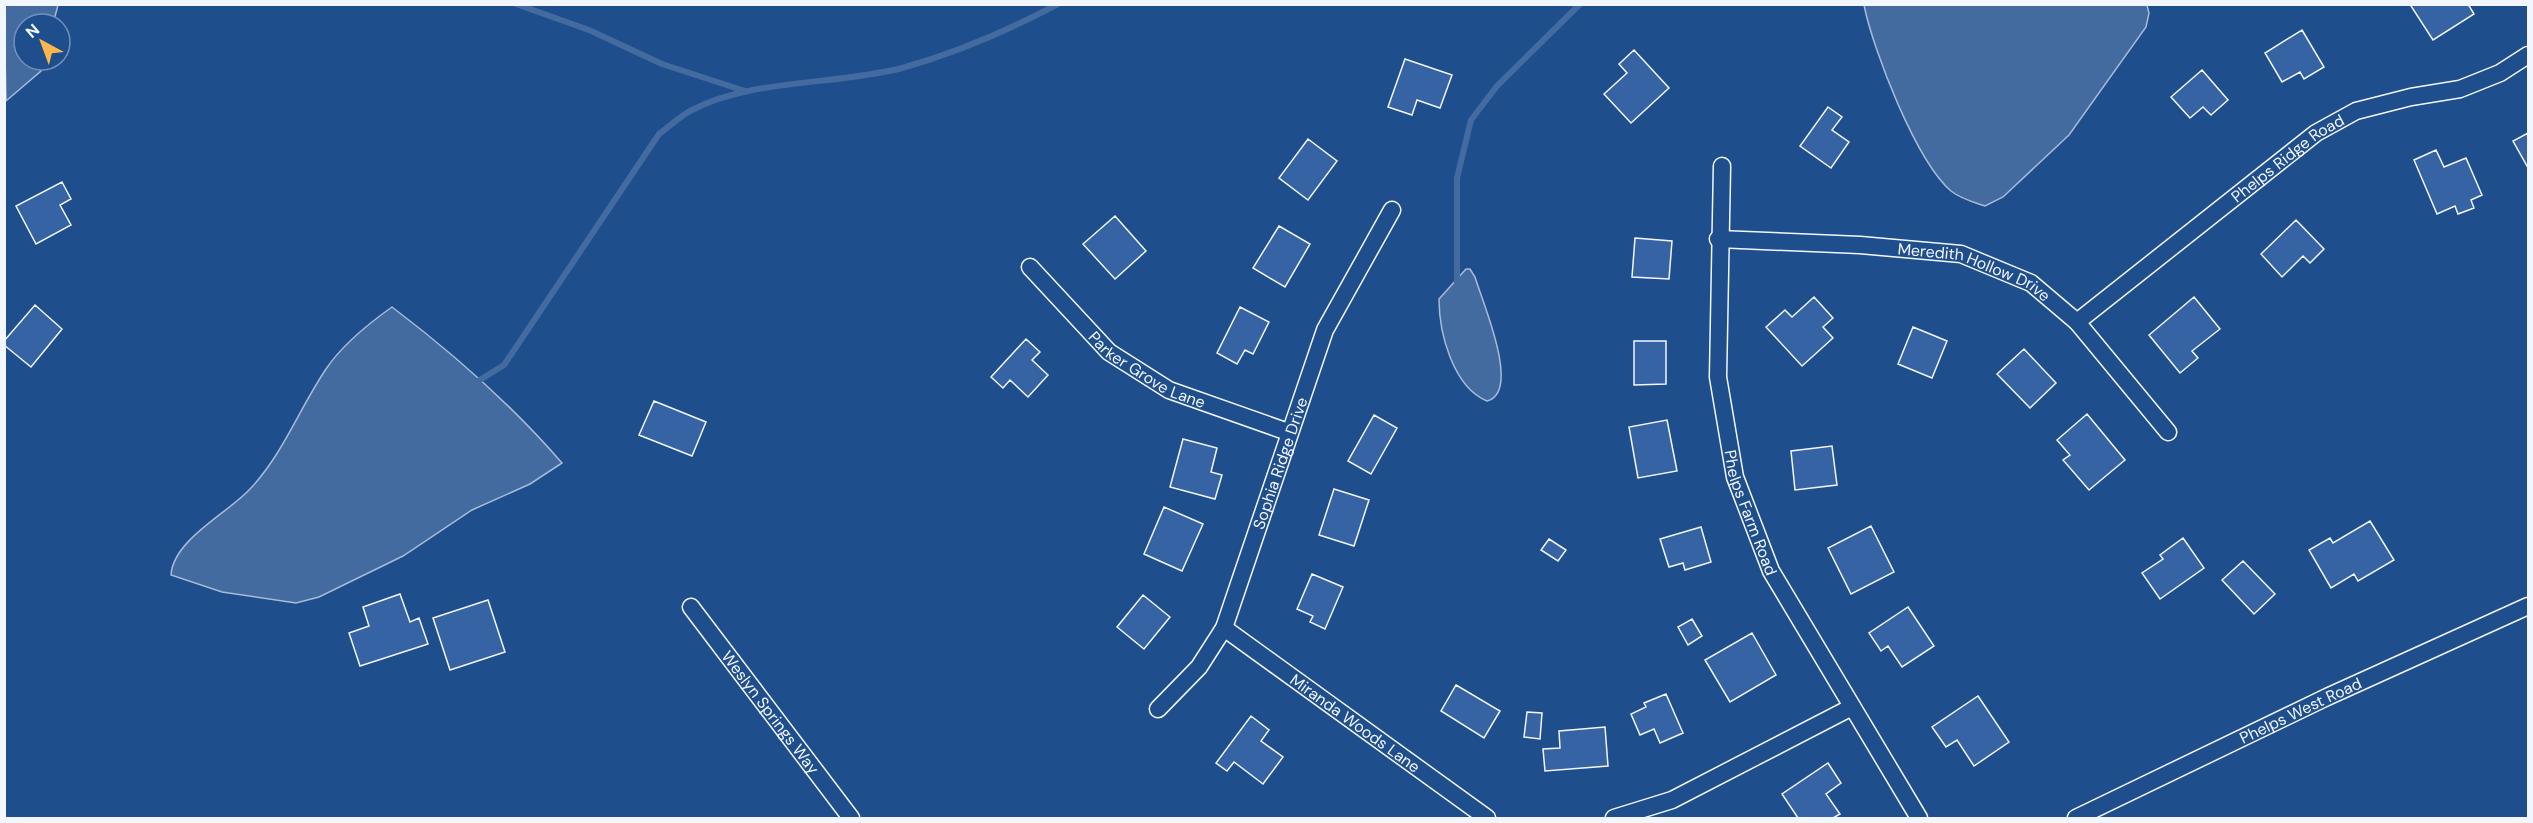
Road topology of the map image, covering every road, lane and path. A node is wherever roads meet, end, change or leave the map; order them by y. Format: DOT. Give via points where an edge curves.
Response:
graph roads {
  1 [pos="2529,55"];
  2 [pos="1722,166"];
  3 [pos="1392,210"];
  4 [pos="1718,239"];
  5 [pos="1030,267"];
  6 [pos="2077,322"];
  7 [pos="1288,432"];
  8 [pos="2168,432"];
  9 [pos="691,606"];
  10 [pos="2529,606"];
  11 [pos="1224,628"];
  12 [pos="1852,707"];
  13 [pos="1158,709"];
  14 [pos="851,819"];
  15 [pos="1487,819"];
  16 [pos="1614,819"];
  17 [pos="1919,819"];
  18 [pos="2076,819"];
  1 -- 6 [label="street, Phelps Ridge Road" via="2500,73 2460,89 2356,111 2316,133"];
  2 -- 4 [label="street, Phelps Farm Road"];
  3 -- 7 [label="street, Sophia Ridge Drive" via="1325,330"];
  4 -- 6 [label="street, Meredith Hollow Drive" via="1960,254 2031,283"];
  4 -- 12 [label="street, Phelps Farm Road" via="1718,377 1735,477 1771,571"];
  5 -- 7 [label="street, Parker Grove Lane" via="1109,352 1168,390"];
  6 -- 8 [label="street, Meredith Hollow Drive"];
  7 -- 11 [label="street, Sophia Ridge Drive"];
  9 -- 14 [label="street, Weslyn Springs Way"];
  10 -- 18 [label="street, Phelps West Road" via="2327,697"];
  11 -- 13 [label="street, Sophia Ridge Drive" via="1198,667"];
  11 -- 15 [label="street, Miranda Woods Lane"];
  12 -- 16 [label="street" via="1672,800"];
  12 -- 17 [label="street, Phelps Farm Road"];
}
